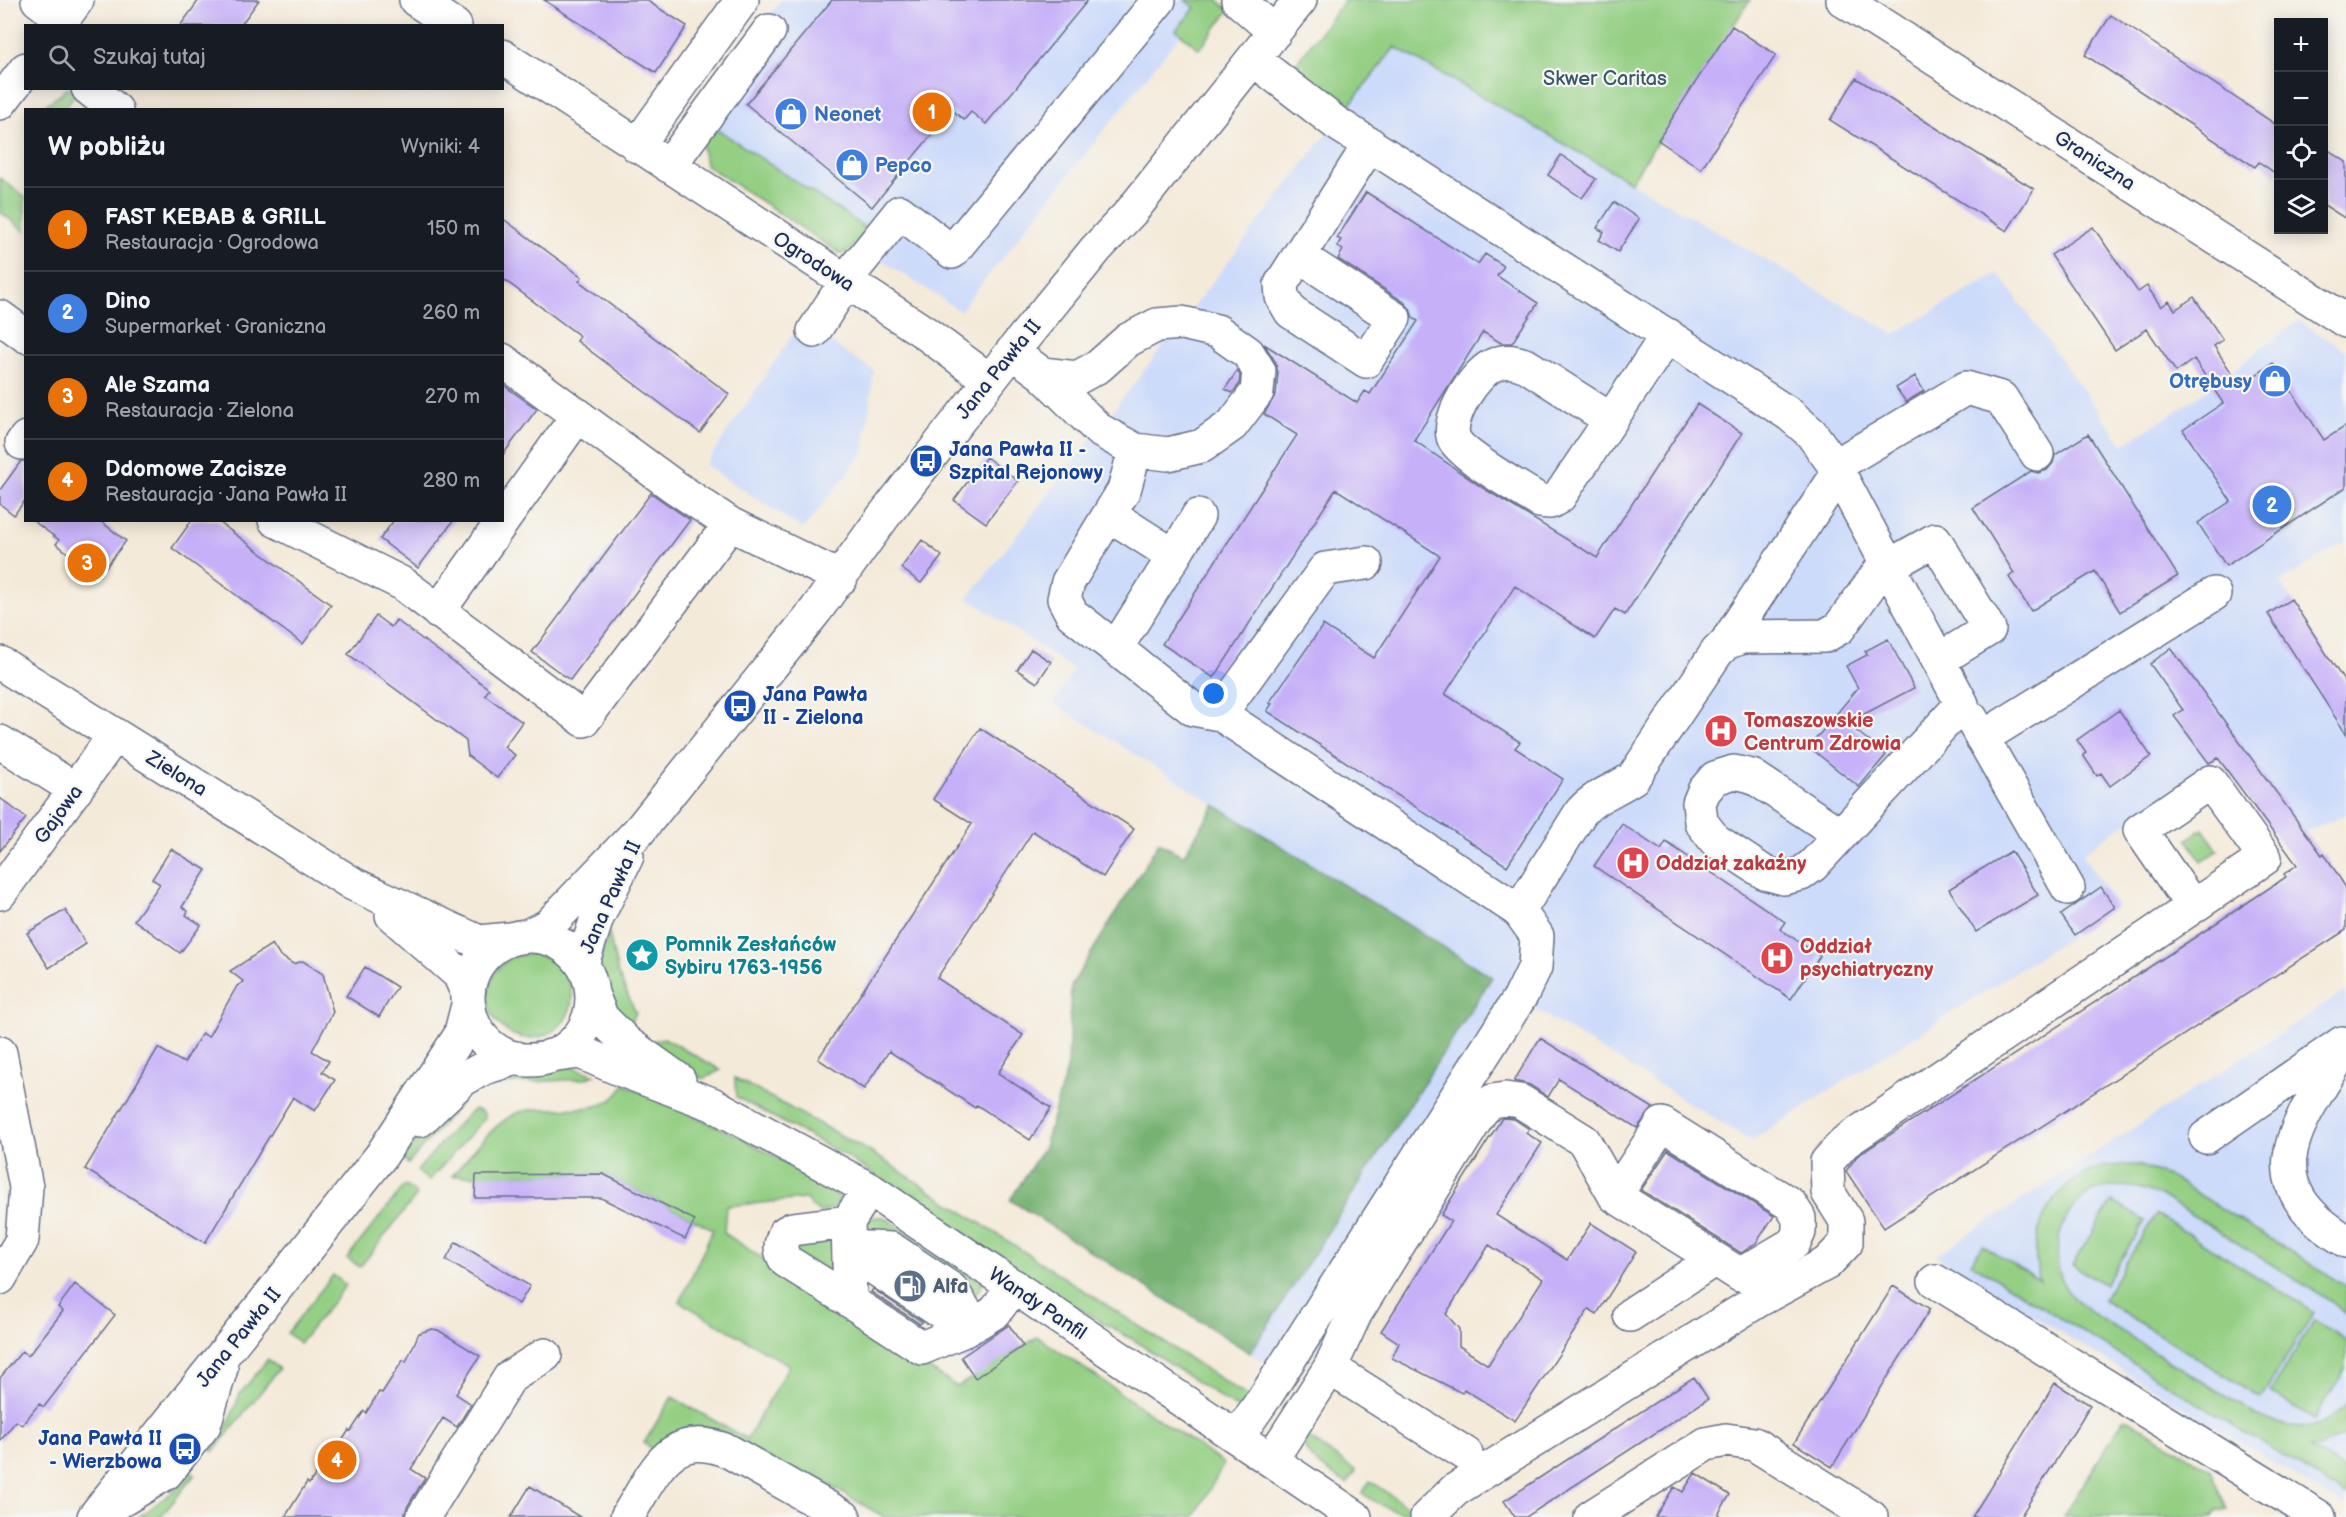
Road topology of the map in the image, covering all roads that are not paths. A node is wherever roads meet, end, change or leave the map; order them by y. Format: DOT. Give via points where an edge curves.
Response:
graph roads {
  1 [pos="416,0"];
  2 [pos="742,0"];
  3 [pos="1159,0"];
  4 [pos="1238,0"];
  5 [pos="1300,0"];
  6 [pos="1844,0"];
  7 [pos="453,24"];
  8 [pos="770,31"];
  9 [pos="1275,32"];
  10 [pos="504,57"];
  11 [pos="1253,59"];
  12 [pos="24,72"];
  13 [pos="91,90"];
  14 [pos="0,103"];
  15 [pos="113,108"];
  16 [pos="1370,144"];
  17 [pos="637,146"];
  18 [pos="669,166"];
  19 [pos="1299,256"];
  20 [pos="846,282"];
  21 [pos="0,317"];
  22 [pos="2346,321"];
  23 [pos="814,331"];
  24 [pos="24,335"];
  25 [pos="1668,335"];
  26 [pos="1012,351"];
  27 [pos="504,361"];
  28 [pos="1042,374"];
  29 [pos="989,380"];
  30 [pos="578,415"];
  31 [pos="1611,420"];
  32 [pos="1135,450"];
  33 [pos="2037,454"];
  34 [pos="1837,472"];
  35 [pos="1110,515"];
  36 [pos="1198,516"];
  37 [pos="504,519"];
  38 [pos="279,522"];
  39 [pos="502,522"];
  40 [pos="730,524"];
  41 [pos="1174,556"];
  42 [pos="1366,563"];
  43 [pos="1889,566"];
  44 [pos="841,578"];
  45 [pos="2214,594"];
  46 [pos="438,612"];
  47 [pos="1725,643"];
  48 [pos="1116,648"];
  49 [pos="1939,660"];
  50 [pos="0,663"];
  51 [pos="1962,704"];
  52 [pos="1220,714"];
  53 [pos="115,735"];
  54 [pos="1982,738"];
  55 [pos="0,742"];
  56 [pos="76,790"];
  57 [pos="639,831"];
  58 [pos="1840,835"];
  59 [pos="353,884"];
  60 [pos="2068,888"];
  61 [pos="0,893"];
  62 [pos="2193,907"];
  63 [pos="1519,911"];
  64 [pos="518,937"];
  65 [pos="582,964"];
  66 [pos="592,994"];
  67 [pos="468,1000"];
  68 [pos="2346,1040"];
  69 [pos="2346,1046"];
  70 [pos="0,1053"];
  71 [pos="550,1056"];
  72 [pos="516,1058"];
  73 [pos="712,1104"];
  74 [pos="2206,1137"];
  75 [pos="381,1156"];
  76 [pos="869,1189"];
  77 [pos="1615,1196"];
  78 [pos="849,1240"];
  79 [pos="2346,1242"];
  80 [pos="0,1278"];
  81 [pos="1738,1278"];
  82 [pos="1935,1281"];
  83 [pos="1014,1286"];
  84 [pos="850,1300"];
  85 [pos="1630,1315"];
  86 [pos="970,1327"];
  87 [pos="545,1355"];
  88 [pos="1330,1368"];
  89 [pos="1237,1437"];
  90 [pos="1466,1454"];
  91 [pos="1271,1460"];
  92 [pos="634,1506"];
  93 [pos="94,1517"];
  94 [pos="423,1517"];
  95 [pos="844,1517"];
  96 [pos="1355,1517"];
  97 [pos="1427,1517"];
  98 [pos="1591,1517"];
  99 [pos="1871,1517"];
  100 [pos="2319,1517"];
  1 -- 7 [label="street"];
  2 -- 17 [label="street"];
  3 -- 20 [label="street" via="952,252 900,212"];
  4 -- 9 [label="street"];
  5 -- 9 [label="street, Jana Pawła II"];
  6 -- 22 [label="street, Graniczna"];
  8 -- 18 [label="street"];
  9 -- 11 [label="street, Jana Pawła II"];
  10 -- 17 [label="street, Ogrodowa"];
  11 -- 16 [label="street"];
  11 -- 26 [label="street, Jana Pawła II" via="1131,212"];
  12 -- 14 [label="street"];
  13 -- 15 [label="street"];
  16 -- 19 [label="street"];
  16 -- 25 [label="street"];
  17 -- 18 [label="street, Ogrodowa"];
  18 -- 20 [label="street, Ogrodowa"];
  20 -- 23 [label="street"];
  20 -- 29 [label="street, Ogrodowa"];
  21 -- 24 [label="street"];
  25 -- 31 [label="street"];
  25 -- 34 [label="street" via="1789,414 1811,434"];
  26 -- 28 [label="street"];
  26 -- 29 [label="street, Jana Pawła II"];
  27 -- 30 [label="street"];
  28 -- 32 [label="street" via="1099,430"];
  28 -- 32 [label="street" via="1077,378 1099,366 1128,340 1157,325 1182,323 1217,331 1248,352 1259,371 1257,392 1232,425 1202,446 1168,454"];
  29 -- 44 [label="street, Jana Pawła II"];
  30 -- 37 [label="street"];
  30 -- 40 [label="street"];
  31 -- 31 [label="street" via="1559,496 1550,502 1540,501 1464,451 1454,439 1452,424 1482,372 1511,361 1527,366"];
  32 -- 35 [label="street" via="1124,490"];
  33 -- 34 [label="street" via="2001,398 1966,388"];
  34 -- 43 [label="street"];
  34 -- 47 [label="street"];
  35 -- 41 [label="street"];
  35 -- 48 [label="street" via="1068,582 1064,599 1072,614"];
  36 -- 41 [label="street"];
  38 -- 46 [label="street" via="403,584"];
  39 -- 46 [label="street"];
  40 -- 44 [label="street"];
  40 -- 46 [label="street" via="584,720"];
  41 -- 48 [label="street"];
  42 -- 52 [label="street" via="1324,568"];
  43 -- 47 [label="street" via="1880,571 1839,628 1825,636 1742,637"];
  43 -- 49 [label="street"];
  43 -- 49 [label="street" via="1935,540 1989,629"];
  44 -- 57 [label="street, Jana Pawła II"];
  45 -- 54 [label="street"];
  47 -- 63 [label="street" via="1633,778 1592,800 1581,812"];
  48 -- 52 [label="street" via="1193,709"];
  49 -- 51 [label="street"];
  50 -- 53 [label="street, Zielona"];
  51 -- 54 [label="street"];
  51 -- 58 [label="street"];
  52 -- 63 [label="street"];
  53 -- 56 [label="street, Gajowa"];
  53 -- 59 [label="street, Zielona"];
  54 -- 60 [label="street"];
  55 -- 56 [label="street"];
  56 -- 61 [label="street, Gajowa"];
  57 -- 64 [label="street, Jana Pawła II" via="548,926"];
  57 -- 65 [label="street, Jana Pawła II" via="603,906"];
  59 -- 64 [label="street, Zielona" via="479,942"];
  59 -- 67 [label="street, Zielona" via="459,974"];
  62 -- 81 [label="street" via="1845,1142 1827,1162 1828,1192 1846,1221 1846,1243 1827,1263"];
  63 -- 89 [label="street" via="1537,936 1535,967 1522,994"];
  64 -- 65 [label="street" via="543,937 558,943"];
  64 -- 67 [label="street" via="485,954 476,966"];
  65 -- 66 [label="street"];
  66 -- 71 [label="street" via="588,1018 576,1039"];
  66 -- 73 [label="street, Wandy Panfil" via="602,1018 627,1042"];
  67 -- 72 [label="street" via="479,1034 489,1045"];
  67 -- 75 [label="street, Jana Pawła II" via="460,1036"];
  68 -- 74 [label="street"];
  69 -- 79 [label="street" via="2297,1126 2288,1164 2293,1188 2307,1212"];
  70 -- 80 [label="street" via="26,1187 22,1240"];
  71 -- 72 [label="street"];
  71 -- 73 [label="street, Wandy Panfil" via="580,1052"];
  72 -- 75 [label="street, Jana Pawła II" via="462,1080"];
  73 -- 76 [label="street, Wandy Panfil"];
  75 -- 93 [label="street, Jana Pawła II"];
  76 -- 78 [label="street"];
  76 -- 83 [label="street, Wandy Panfil"];
  77 -- 81 [label="street"];
  77 -- 81 [label="street" via="1662,1124 1790,1204 1799,1218 1794,1243"];
  77 -- 88 [label="street" via="1584,1141 1520,1101 1492,1101 1482,1110 1355,1314"];
  78 -- 84 [label="street"];
  78 -- 84 [label="street" via="792,1229 784,1233 780,1245 786,1261"];
  78 -- 86 [label="street" via="891,1249 951,1288"];
  81 -- 85 [label="street"];
  81 -- 97 [label="street" via="1455,1490"];
  82 -- 100 [label="street"];
  83 -- 86 [label="street" via="994,1312"];
  83 -- 89 [label="street, Wandy Panfil"];
  84 -- 86 [label="street" via="922,1348"];
  87 -- 94 [label="street" via="510,1377"];
  88 -- 90 [label="street"];
  88 -- 91 [label="street"];
  89 -- 91 [label="street, Wandy Panfil"];
  91 -- 96 [label="street, Wandy Panfil"];
  92 -- 95 [label="street" via="670,1454 691,1444 712,1444"];
  98 -- 99 [label="street" via="1706,1444 1726,1440 1754,1444"];
}
